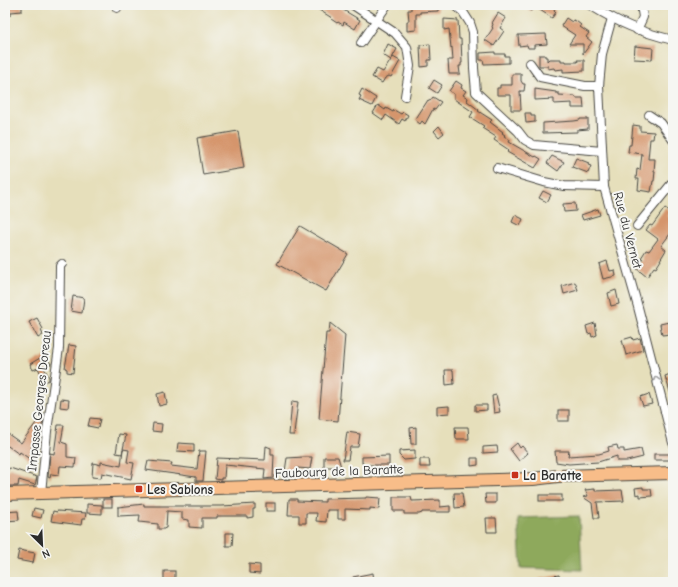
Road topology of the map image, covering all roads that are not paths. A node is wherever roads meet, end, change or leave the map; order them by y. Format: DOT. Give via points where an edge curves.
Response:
graph roads {
  1 [pos="353,5"];
  2 [pos="387,5"];
  3 [pos="455,5"];
  4 [pos="590,5"];
  5 [pos="641,5"];
  6 [pos="612,18"];
  7 [pos="377,20"];
  8 [pos="637,30"];
  9 [pos="673,40"];
  10 [pos="360,43"];
  11 [pos="530,63"];
  12 [pos="599,86"];
  13 [pos="405,96"];
  14 [pos="649,116"];
  15 [pos="673,140"];
  16 [pos="602,151"];
  17 [pos="497,168"];
  18 [pos="673,182"];
  19 [pos="604,187"];
  20 [pos="637,226"];
  21 [pos="62,264"];
  22 [pos="673,444"];
  23 [pos="673,473"];
  24 [pos="5,494"];
  25 [pos="41,494"];
  1 -- 7 [label="street"];
  2 -- 7 [label="street"];
  3 -- 16 [label="street" via="470,23 473,32 476,92 525,140 534,145"];
  4 -- 6 [label="street"];
  5 -- 8 [label="street" via="643,17"];
  6 -- 8 [label="street"];
  6 -- 12 [label="street, Rue du Vernet" via="602,54"];
  7 -- 10 [label="street"];
  7 -- 13 [label="street" via="395,33 407,47 410,66"];
  8 -- 9 [label="street"];
  11 -- 12 [label="street" via="540,77 585,86"];
  12 -- 16 [label="street, Rue du Vernet"];
  14 -- 15 [label="street" via="661,123"];
  16 -- 19 [label="street, Rue du Vernet"];
  17 -- 19 [label="street" via="557,185"];
  18 -- 20 [label="street"];
  22 -- 19 [label="street, Rue du Vernet, one-way"];
  21 -- 25 [label="street, Impasse Georges Doreau" via="59,348"];
  23 -- 25 [label="main road, Faubourg de la Baratte"];
  24 -- 25 [label="main road, Faubourg de la Baratte"];
}
